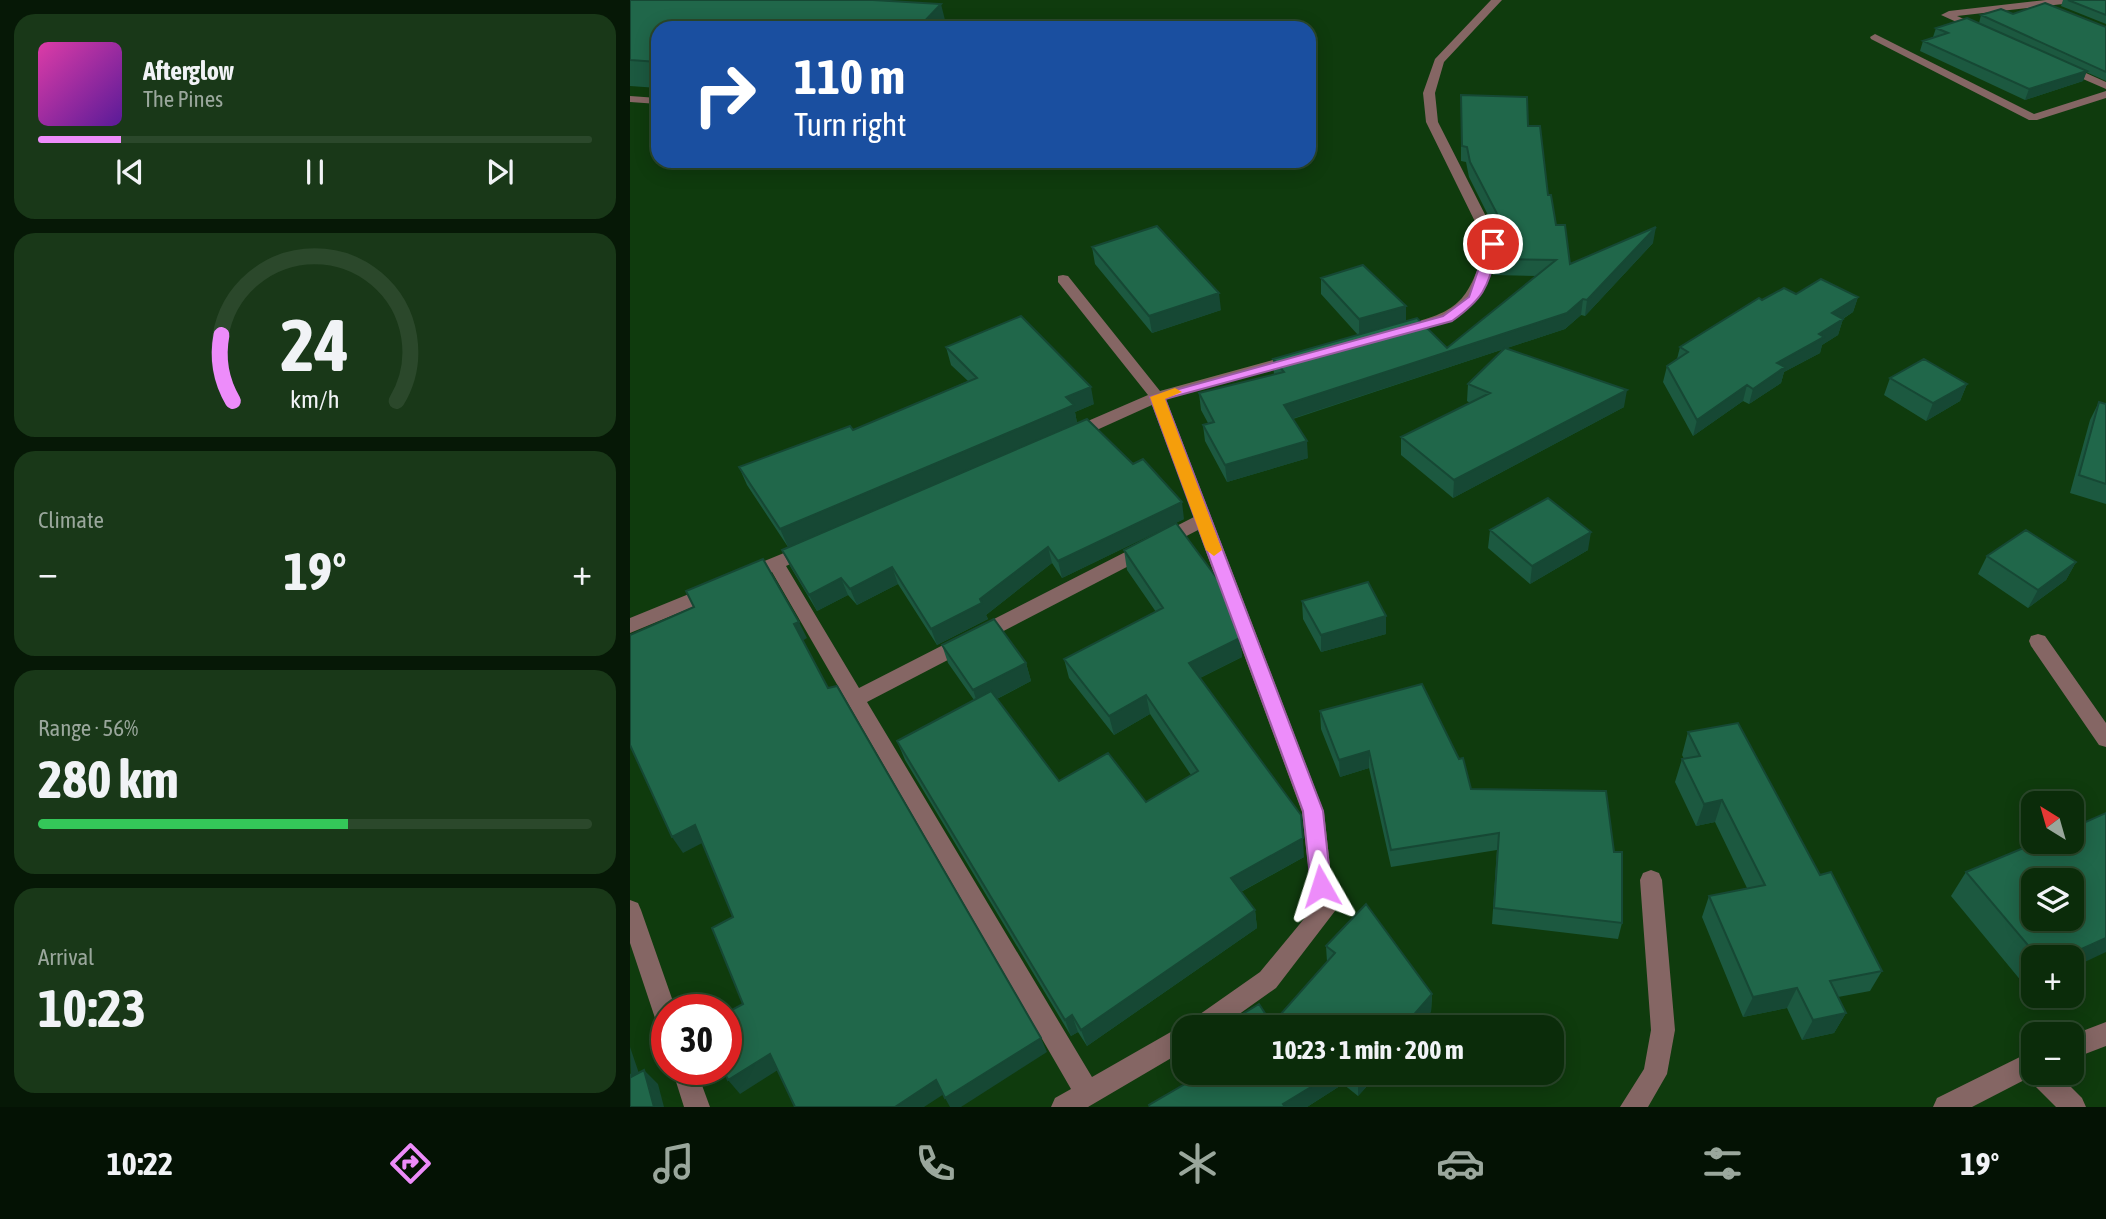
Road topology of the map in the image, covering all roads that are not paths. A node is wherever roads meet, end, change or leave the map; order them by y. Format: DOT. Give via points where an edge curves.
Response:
graph roads {
  1 [pos="1497,0"];
  2 [pos="2072,0"];
  3 [pos="2044,5"];
  4 [pos="2069,16"];
  5 [pos="1875,37"];
  6 [pos="1995,37"];
  7 [pos="2057,64"];
  8 [pos="2106,86"];
  9 [pos="2106,94"];
  10 [pos="630,99"];
  11 [pos="651,100"];
  12 [pos="1063,279"];
  13 [pos="1381,336"];
  14 [pos="1315,353"];
  15 [pos="1157,397"];
  16 [pos="1056,442"];
  17 [pos="1203,520"];
  18 [pos="827,541"];
  19 [pos="776,564"];
  20 [pos="630,626"];
  21 [pos="2038,641"];
  22 [pos="855,699"];
  23 [pos="2106,739"];
  24 [pos="1651,880"];
  25 [pos="630,910"];
  26 [pos="659,994"];
  27 [pos="1218,1015"];
  28 [pos="2106,1034"];
  29 [pos="2084,1042"];
  30 [pos="1172,1044"];
  31 [pos="2021,1072"];
  32 [pos="689,1085"];
  33 [pos="2052,1085"];
  34 [pos="1087,1093"];
  35 [pos="697,1107"];
  36 [pos="1064,1107"];
  37 [pos="1633,1107"];
  38 [pos="1945,1107"];
  39 [pos="2073,1107"];
  1 -- 13 [label="street" via="1438,61 1429,93 1432,122 1493,244 1480,288 1466,307 1448,318"];
  2 -- 3 [label="street"];
  3 -- 4 [label="street"];
  3 -- 6 [label="street" via="1945,15"];
  5 -- 9 [label="street" via="2033,118"];
  7 -- 8 [label="street"];
  10 -- 11 [label="street"];
  12 -- 15 [label="street"];
  14 -- 15 [label="street"];
  15 -- 16 [label="street"];
  15 -- 17 [label="street"];
  17 -- 22 [label="street"];
  17 -- 27 [label="street" via="1313,811 1324,911 1268,980"];
  18 -- 19 [label="street"];
  19 -- 20 [label="street"];
  19 -- 22 [label="street"];
  21 -- 23 [label="street"];
  22 -- 34 [label="street"];
  24 -- 37 [label="street" via="1662,1030 1655,1074"];
  25 -- 26 [label="street"];
  28 -- 29 [label="street"];
  30 -- 34 [label="street"];
  31 -- 38 [label="street"];
  32 -- 35 [label="street"];
  33 -- 39 [label="street"];
  34 -- 36 [label="street"];
}
